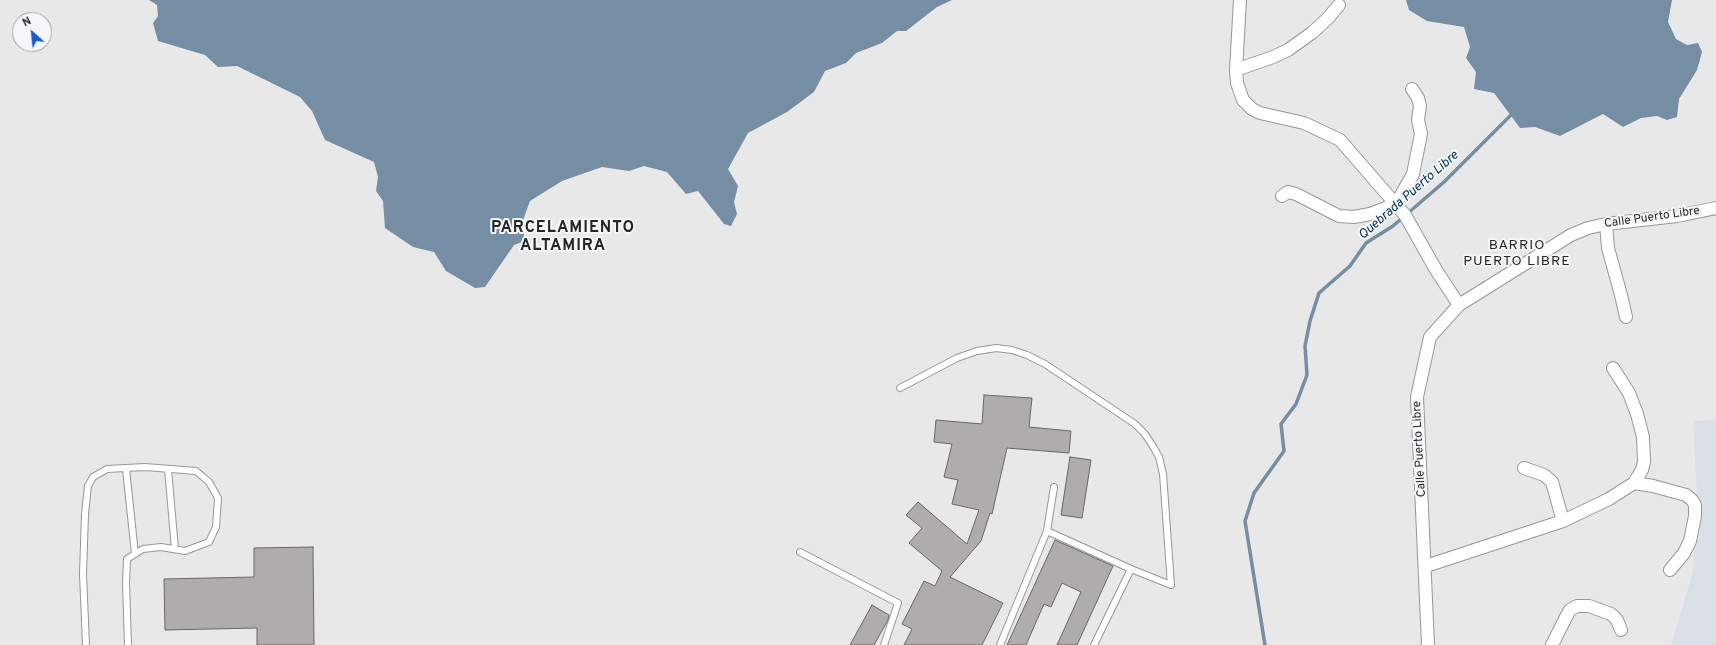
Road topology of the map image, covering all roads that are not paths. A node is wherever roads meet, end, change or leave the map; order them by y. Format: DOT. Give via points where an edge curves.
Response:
graph roads {
  1 [pos="1240,0"];
  2 [pos="1339,5"];
  3 [pos="1236,70"];
  4 [pos="1412,89"];
  5 [pos="1282,196"];
  6 [pos="1396,204"];
  7 [pos="1716,208"];
  8 [pos="1606,224"];
  9 [pos="1459,305"];
  10 [pos="1626,317"];
  11 [pos="1613,368"];
  12 [pos="900,388"];
  13 [pos="1524,468"];
  14 [pos="126,469"];
  15 [pos="168,469"];
  16 [pos="1634,483"];
  17 [pos="1054,488"];
  18 [pos="1563,521"];
  19 [pos="1047,531"];
  20 [pos="175,549"];
  21 [pos="800,552"];
  22 [pos="135,554"];
  23 [pos="1426,566"];
  24 [pos="1131,569"];
  25 [pos="1670,570"];
  26 [pos="1621,630"];
  27 [pos="86,645"];
  28 [pos="128,645"];
  29 [pos="884,645"];
  30 [pos="1000,645"];
  31 [pos="1094,645"];
  32 [pos="1428,645"];
  33 [pos="1552,645"];
  1 -- 3 [label="street"];
  2 -- 3 [label="street" via="1313,32 1288,50"];
  3 -- 6 [label="street" via="1241,95 1249,107 1260,113 1304,123 1340,140"];
  4 -- 6 [label="street" via="1420,106 1418,120 1421,134 1413,174"];
  5 -- 6 [label="street" via="1288,192 1296,194 1338,216 1370,214"];
  6 -- 9 [label="street"];
  7 -- 8 [label="street, Calle Puerto Libre" via="1677,216"];
  8 -- 9 [label="street, Calle Puerto Libre" via="1571,235"];
  8 -- 10 [label="street" via="1608,248"];
  9 -- 23 [label="street, Calle Puerto Libre" via="1430,337 1418,397"];
  11 -- 16 [label="street" via="1629,393 1643,437 1644,462"];
  12 -- 24 [label="lane" via="957,358 977,351 996,348 1012,350 1045,364 1135,424 1154,448 1163,474 1171,585"];
  13 -- 18 [label="street" via="1544,475 1552,482"];
  14 -- 15 [label="lane"];
  14 -- 22 [label="lane"];
  14 -- 27 [label="lane" via="107,469 93,477 88,486 83,574"];
  15 -- 20 [label="lane"];
  15 -- 20 [label="lane" via="196,471 209,482 218,498 216,527 209,542 185,550"];
  16 -- 18 [label="street" via="1609,499"];
  16 -- 25 [label="street" via="1686,495 1694,503 1695,516 1690,541"];
  17 -- 19 [label="lane"];
  18 -- 23 [label="street"];
  19 -- 24 [label="lane"];
  19 -- 30 [label="lane"];
  20 -- 22 [label="lane" via="143,549"];
  21 -- 29 [label="lane" via="898,603"];
  22 -- 28 [label="lane" via="127,559"];
  23 -- 32 [label="street, Calle Puerto Libre"];
  24 -- 31 [label="lane"];
  26 -- 33 [label="street" via="1611,614 1589,606 1577,606 1570,610"];
}
